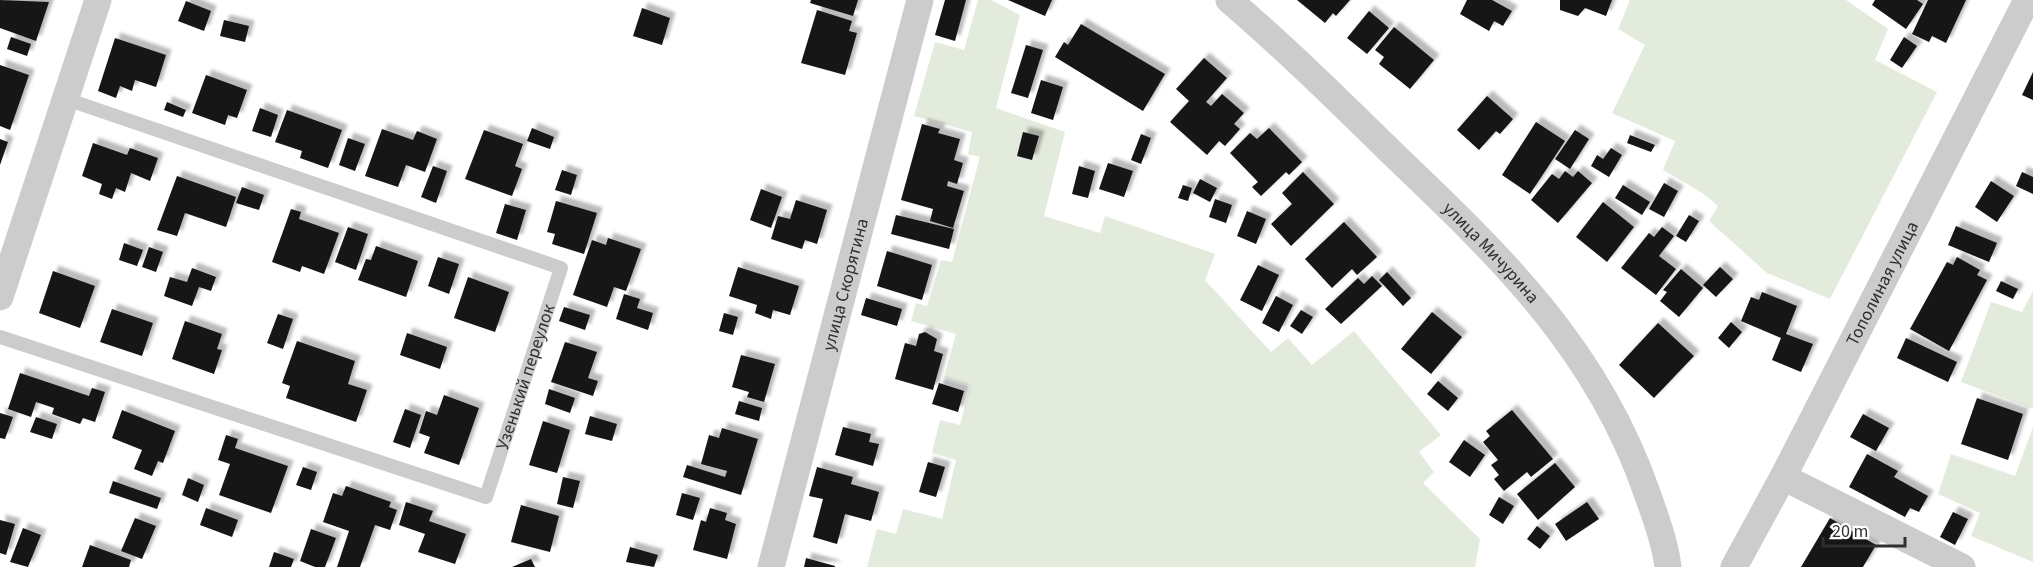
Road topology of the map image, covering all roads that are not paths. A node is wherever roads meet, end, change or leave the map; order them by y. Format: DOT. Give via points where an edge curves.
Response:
graph roads {
  1 [pos="98,0"];
  2 [pos="920,0"];
  3 [pos="1229,0"];
  4 [pos="2027,0"];
  5 [pos="66,99"];
  6 [pos="0,297"];
  7 [pos="0,338"];
  8 [pos="1783,477"];
  9 [pos="771,567"];
  10 [pos="1668,567"];
  11 [pos="1734,567"];
  12 [pos="1962,567"];
  1 -- 5 [label="street"];
  2 -- 9 [label="street, улица Скорятина"];
  3 -- 10 [label="street, улица Мичурина" via="1489,246 1536,298 1578,355 1617,421 1638,467"];
  4 -- 8 [label="street, Тополиная улица"];
  5 -- 6 [label="street"];
  5 -- 7 [label="lane, Узенький переулок" via="561,268 486,497"];
  8 -- 11 [label="street, Тополиная улица"];
  8 -- 12 [label="street"];
}
